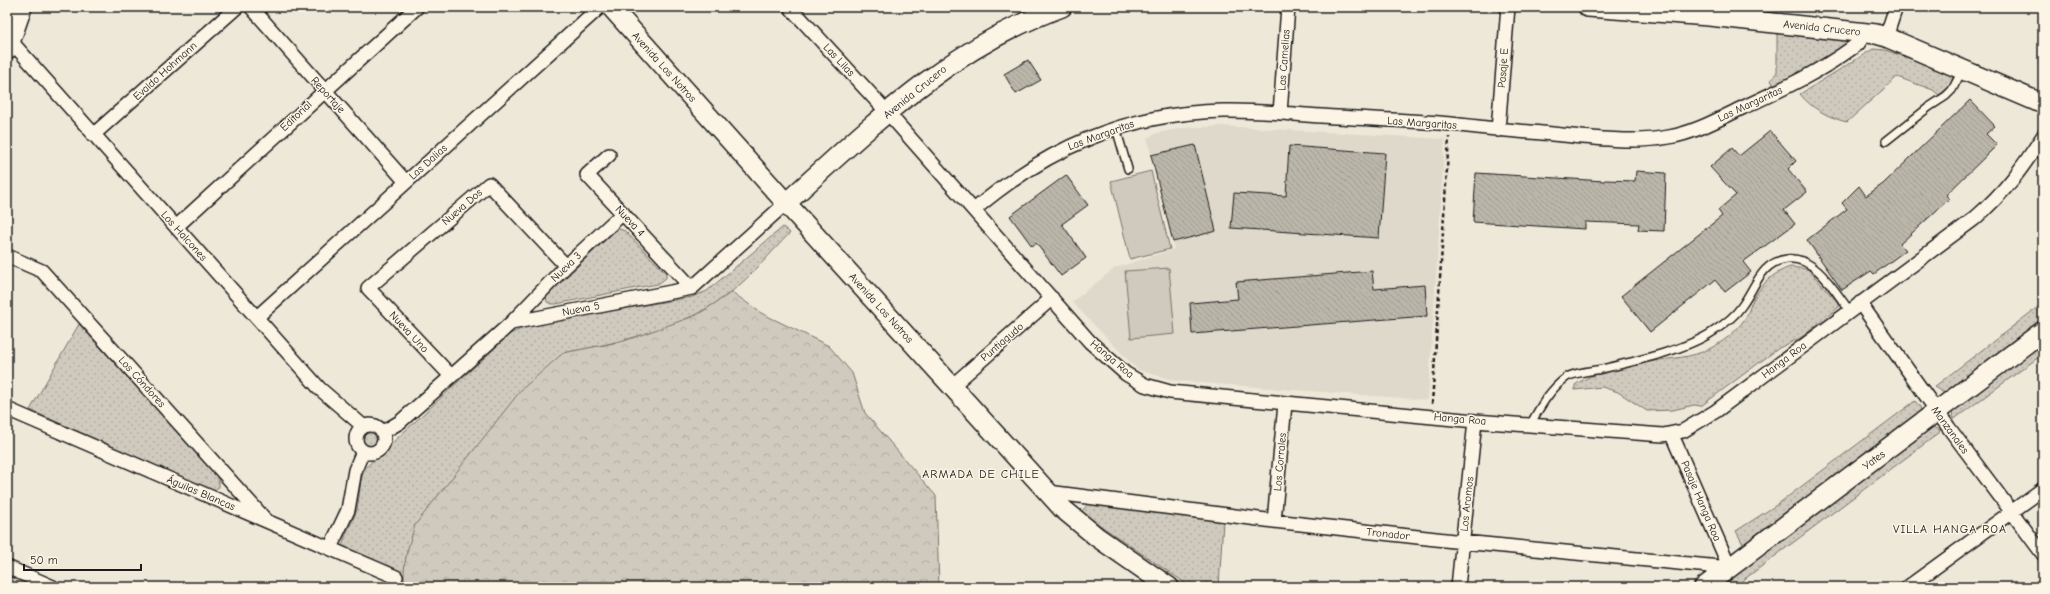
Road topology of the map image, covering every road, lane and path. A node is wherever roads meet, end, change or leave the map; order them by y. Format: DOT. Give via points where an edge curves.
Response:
graph roads {
  1 [pos="20,7"];
  2 [pos="237,7"];
  3 [pos="251,7"];
  4 [pos="417,7"];
  5 [pos="600,7"];
  6 [pos="611,7"];
  7 [pos="1062,7"];
  8 [pos="1288,7"];
  9 [pos="1508,7"];
  10 [pos="1588,7"];
  11 [pos="1896,7"];
  12 [pos="797,9"];
  13 [pos="1709,11"];
  14 [pos="1865,33"];
  15 [pos="1886,37"];
  16 [pos="8,44"];
  17 [pos="1963,68"];
  18 [pos="324,90"];
  19 [pos="2043,104"];
  20 [pos="888,113"];
  21 [pos="1280,113"];
  22 [pos="1450,124"];
  23 [pos="1116,128"];
  24 [pos="1498,130"];
  25 [pos="93,135"];
  26 [pos="2043,136"];
  27 [pos="1886,141"];
  28 [pos="609,155"];
  29 [pos="1128,169"];
  30 [pos="406,182"];
  31 [pos="786,203"];
  32 [pos="974,210"];
  33 [pos="623,214"];
  34 [pos="176,227"];
  35 [pos="7,256"];
  36 [pos="566,266"];
  37 [pos="368,288"];
  38 [pos="692,288"];
  39 [pos="1052,298"];
  40 [pos="1855,307"];
  41 [pos="257,317"];
  42 [pos="511,323"];
  43 [pos="2043,331"];
  44 [pos="451,376"];
  45 [pos="952,386"];
  46 [pos="1285,404"];
  47 [pos="7,409"];
  48 [pos="1937,412"];
  49 [pos="1431,416"];
  50 [pos="1475,421"];
  51 [pos="1530,425"];
  52 [pos="363,426"];
  53 [pos="383,432"];
  54 [pos="1672,435"];
  55 [pos="362,451"];
  56 [pos="2043,489"];
  57 [pos="1048,492"];
  58 [pos="2011,512"];
  59 [pos="267,521"];
  60 [pos="1274,521"];
  61 [pos="1463,542"];
  62 [pos="330,548"];
  63 [pos="2043,554"];
  64 [pos="7,567"];
  65 [pos="1730,568"];
  66 [pos="396,577"];
  67 [pos="53,587"];
  68 [pos="1169,587"];
  69 [pos="1458,587"];
  70 [pos="1704,587"];
  71 [pos="1908,587"];
  1 -- 16 [label="main road"];
  2 -- 25 [label="street, Evaldo Hohmann"];
  3 -- 18 [label="street, Reportaje"];
  4 -- 18 [label="street, Editorial"];
  5 -- 30 [label="street, Las Dalias"];
  6 -- 31 [label="main road, Avenida Los Notros"];
  7 -- 20 [label="main road, Avenida Crucero" via="1016,25 962,56 936,73"];
  8 -- 21 [label="street, Las Camelias"];
  9 -- 24 [label="street, Pasaje E"];
  10 -- 13 [label="main road, Avenida Crucero"];
  11 -- 15 [label="street"];
  12 -- 20 [label="street, Las Lilas"];
  13 -- 14 [label="main road, Avenida Crucero"];
  14 -- 15 [label="main road, Avenida Crucero"];
  14 -- 24 [label="street, Las Margaritas" via="1858,44 1808,77 1717,120 1672,137 1629,140"];
  15 -- 17 [label="main road, Avenida Crucero"];
  16 -- 25 [label="street, Los Halcones"];
  17 -- 19 [label="main road, Avenida Crucero"];
  17 -- 27 [label="lane" via="1952,90 1946,96"];
  18 -- 30 [label="street, Reportaje"];
  18 -- 34 [label="street, Editorial"];
  20 -- 31 [label="main road, Avenida Crucero"];
  20 -- 32 [label="street, Hanga Roa"];
  21 -- 22 [label="street, Las Margaritas"];
  21 -- 23 [label="street, Las Margaritas" via="1197,112"];
  22 -- 24 [label="street, Las Margaritas"];
  22 -- 49 [label="path"];
  23 -- 29 [label="lane"];
  23 -- 32 [label="street, Las Margaritas" via="1078,142 1042,160 997,190"];
  25 -- 34 [label="street, Los Halcones"];
  26 -- 40 [label="street, Hanga Roa" via="2021,170 1997,199"];
  28 -- 33 [label="street, Nueva 4" via="587,175"];
  30 -- 41 [label="street, Las Dalias"];
  31 -- 38 [label="street"];
  31 -- 45 [label="main road, Avenida Los Notros"];
  32 -- 39 [label="street, Hanga Roa"];
  33 -- 36 [label="street, Nueva 3"];
  33 -- 38 [label="street, Nueva 4"];
  34 -- 41 [label="street, Los Halcones"];
  35 -- 59 [label="street, Los Cóndores" via="42,272 47,277"];
  36 -- 37 [label="street, Nueva Dos" via="489,184"];
  36 -- 42 [label="street, Nueva 3"];
  37 -- 44 [label="street, Nueva Uno"];
  38 -- 42 [label="street, Nueva 5"];
  39 -- 45 [label="street, Puntiagudo"];
  39 -- 46 [label="street, Hanga Roa" via="1090,342 1126,374 1145,385 1170,392"];
  40 -- 48 [label="street, Manzanales"];
  40 -- 51 [label="lane" via="1812,265 1789,259 1778,261 1761,274 1741,308 1714,331 1696,341 1634,361 1569,376 1554,387"];
  40 -- 54 [label="street, Hanga Roa" via="1716,412"];
  41 -- 52 [label="street, Los Halcones" via="320,389"];
  42 -- 44 [label="street"];
  43 -- 48 [label="main road, Yates"];
  44 -- 53 [label="street" via="400,422"];
  45 -- 57 [label="main road, Avenida Los Notros"];
  46 -- 49 [label="street, Hanga Roa"];
  46 -- 60 [label="street, Los Corrales"];
  47 -- 59 [label="street, Águilas Blancas"];
  48 -- 58 [label="street, Manzanales"];
  48 -- 65 [label="main road, Yates"];
  49 -- 50 [label="street, Hanga Roa"];
  50 -- 51 [label="street, Hanga Roa"];
  50 -- 61 [label="street, Los Aromos"];
  51 -- 54 [label="street, Hanga Roa"];
  52 -- 53 [label="street" via="376,426"];
  52 -- 55 [label="street" via="356,438"];
  53 -- 55 [label="street" via="384,441 380,449 372,453"];
  54 -- 65 [label="street, Pasaje Hanga Roa"];
  55 -- 62 [label="street" via="355,470 348,510"];
  56 -- 58 [label="street"];
  57 -- 60 [label="street, Tronador"];
  57 -- 68 [label="main road, Avenida Los Notros" via="1063,509 1097,538"];
  58 -- 63 [label="street, Manzanales"];
  58 -- 71 [label="street"];
  59 -- 62 [label="street, Águilas Blancas"];
  60 -- 61 [label="street, Tronador"];
  61 -- 65 [label="street, Tronador"];
  61 -- 69 [label="street, Los Aromos"];
  62 -- 66 [label="street, Águilas Blancas"];
  64 -- 67 [label="street"];
  65 -- 70 [label="main road, Yates"];
}
